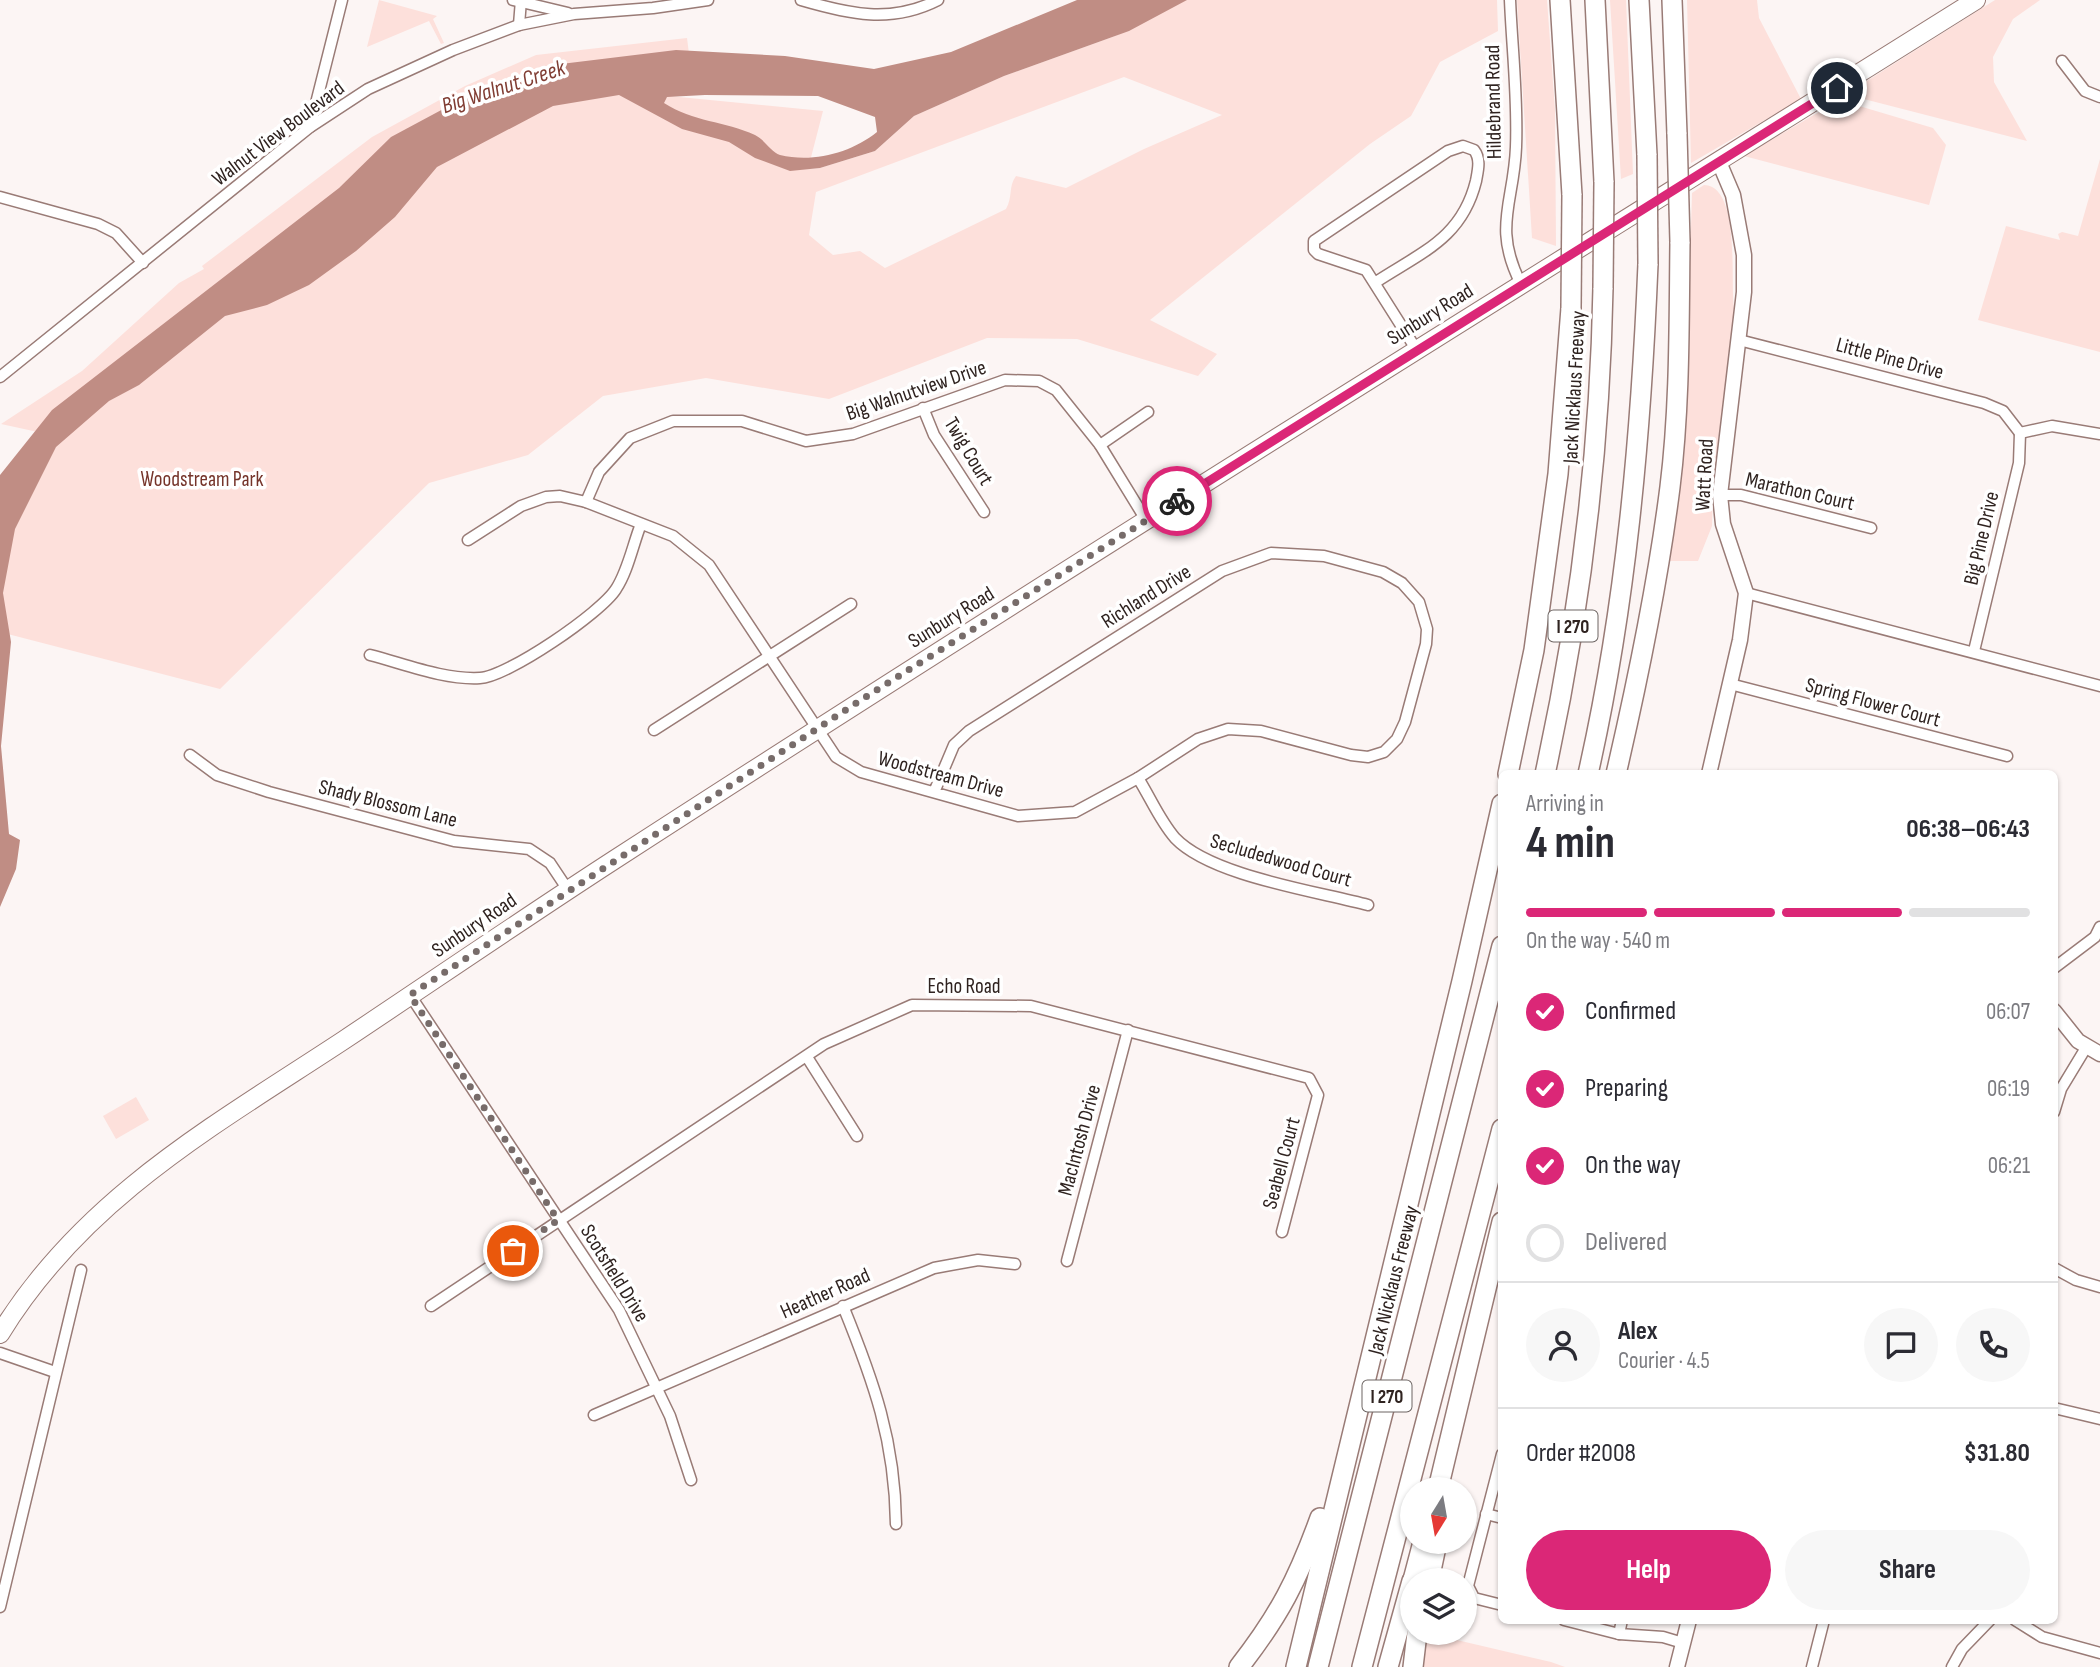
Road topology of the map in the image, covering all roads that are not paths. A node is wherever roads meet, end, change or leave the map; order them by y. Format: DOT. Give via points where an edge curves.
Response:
graph roads {
  1 [pos="342,0"];
  2 [pos="518,0"];
  3 [pos="708,0"];
  4 [pos="801,0"];
  5 [pos="938,0"];
  6 [pos="1510,0"];
  7 [pos="1560,0"];
  8 [pos="1595,0"];
  9 [pos="1640,0"];
  10 [pos="1672,0"];
  11 [pos="1976,0"];
  12 [pos="575,14"];
  13 [pos="519,25"];
  14 [pos="2062,61"];
  15 [pos="2100,97"];
  16 [pos="310,127"];
  17 [pos="1718,162"];
  18 [pos="0,197"];
  19 [pos="143,263"];
  20 [pos="1377,282"];
  21 [pos="1521,284"];
  22 [pos="1739,340"];
  23 [pos="1416,349"];
  24 [pos="0,377"];
  25 [pos="923,408"];
  26 [pos="1148,412"];
  27 [pos="2020,433"];
  28 [pos="2100,434"];
  29 [pos="1100,445"];
  30 [pos="1720,495"];
  31 [pos="586,502"];
  32 [pos="984,512"];
  33 [pos="1146,520"];
  34 [pos="640,524"];
  35 [pos="1871,528"];
  36 [pos="468,540"];
  37 [pos="1746,593"];
  38 [pos="1419,602"];
  39 [pos="851,604"];
  40 [pos="1974,650"];
  41 [pos="370,655"];
  42 [pos="770,656"];
  43 [pos="1730,684"];
  44 [pos="2100,686"];
  45 [pos="653,730"];
  46 [pos="817,730"];
  47 [pos="190,755"];
  48 [pos="2007,756"];
  49 [pos="1509,770"];
  50 [pos="1546,770"];
  51 [pos="1589,770"];
  52 [pos="1617,770"];
  53 [pos="1710,770"];
  54 [pos="1138,778"];
  55 [pos="935,790"];
  56 [pos="1498,822"];
  57 [pos="568,890"];
  58 [pos="1368,905"];
  59 [pos="2100,927"];
  60 [pos="1498,962"];
  61 [pos="2058,965"];
  62 [pos="410,995"];
  63 [pos="2058,1016"];
  64 [pos="1128,1030"];
  65 [pos="2094,1050"];
  66 [pos="807,1057"];
  67 [pos="2058,1099"];
  68 [pos="1316,1104"];
  69 [pos="857,1136"];
  70 [pos="1498,1144"];
  71 [pos="558,1220"];
  72 [pos="1282,1232"];
  73 [pos="1498,1239"];
  74 [pos="1067,1261"];
  75 [pos="1015,1264"];
  76 [pos="81,1270"];
  77 [pos="2058,1270"];
  78 [pos="2100,1287"];
  79 [pos="1387,1288"];
  80 [pos="431,1306"];
  81 [pos="844,1306"];
  82 [pos="0,1334"];
  83 [pos="0,1353"];
  84 [pos="55,1372"];
  85 [pos="657,1388"];
  86 [pos="2058,1409"];
  87 [pos="594,1415"];
  88 [pos="2100,1419"];
  89 [pos="1498,1469"];
  90 [pos="1441,1477"];
  91 [pos="691,1480"];
  92 [pos="1486,1514"];
  93 [pos="1498,1517"];
  94 [pos="896,1524"];
  95 [pos="1498,1604"];
  96 [pos="0,1607"];
  97 [pos="1580,1624"];
  98 [pos="1621,1624"];
  99 [pos="1688,1624"];
  100 [pos="1823,1624"];
  101 [pos="1986,1624"];
  102 [pos="2021,1624"];
  103 [pos="1619,1634"];
  104 [pos="1683,1643"];
  105 [pos="1402,1645"];
  106 [pos="1410,1645"];
  107 [pos="2100,1653"];
  108 [pos="1239,1667"];
  109 [pos="1296,1667"];
  110 [pos="1318,1667"];
  111 [pos="1362,1667"];
  112 [pos="1391,1667"];
  113 [pos="1413,1667"];
  114 [pos="1677,1667"];
  115 [pos="1812,1667"];
  116 [pos="1952,1667"];
  1 -- 16 [label="street"];
  2 -- 12 [label="street"];
  2 -- 13 [label="street"];
  3 -- 12 [label="street, Walnut View Boulevard"];
  4 -- 5 [label="street" via="853,15 891,16"];
  6 -- 21 [label="street, Hildebrand Road" via="1516,147 1504,231"];
  7 -- 49 [label="highway, bridge" via="1572,195 1571,308 1556,487 1534,650"];
  8 -- 50 [label="highway, Jack Nicklaus Freeway / I 270, bridge" via="1604,182 1601,364 1589,515 1569,656"];
  9 -- 51 [label="highway, I 270, bridge" via="1647,155 1644,364 1630,528"];
  10 -- 52 [label="highway, bridge" via="1680,242 1670,485 1640,671"];
  11 -- 17 [label="main road, Sunbury Road"];
  12 -- 13 [label="street, Walnut View Boulevard"];
  13 -- 16 [label="street, Walnut View Boulevard" via="368,89"];
  14 -- 15 [label="street" via="2085,92"];
  16 -- 19 [label="street, Walnut View Boulevard"];
  17 -- 21 [label="main road, Sunbury Road"];
  17 -- 22 [label="street, Watt Road" via="1733,195 1744,255"];
  18 -- 19 [label="street" via="98,224 116,233"];
  19 -- 24 [label="street, Walnut View Boulevard"];
  20 -- 20 [label="street" via="1359,267 1318,254 1314,241 1448,151 1463,146 1474,150 1478,173 1455,228"];
  20 -- 23 [label="street"];
  21 -- 23 [label="main road, Sunbury Road"];
  22 -- 27 [label="street, Little Pine Drive" via="1984,403 2003,411"];
  22 -- 30 [label="street, Watt Road"];
  23 -- 33 [label="main road, Sunbury Road"];
  25 -- 29 [label="street, Big Walnutview Drive" via="1005,380 1039,381 1070,404"];
  25 -- 31 [label="street, Big Walnutview Drive" via="853,434 806,441 742,421 673,421 630,438 599,472"];
  25 -- 32 [label="street, Twig Court" via="934,435"];
  26 -- 29 [label="street"];
  27 -- 28 [label="street" via="2052,426"];
  27 -- 40 [label="street, Big Pine Drive" via="2019,463"];
  29 -- 33 [label="street, Big Walnutview Drive"];
  30 -- 35 [label="street, Marathon Court" via="1741,495"];
  30 -- 37 [label="street, Watt Road" via="1723,524"];
  31 -- 34 [label="street, Woodstream Drive"];
  31 -- 36 [label="street, Woodstream Drive" via="546,497 521,506"];
  33 -- 46 [label="main road, Sunbury Road"];
  34 -- 41 [label="street" via="617,589 590,617 503,672 464,678"];
  34 -- 42 [label="street, Woodstream Drive" via="673,536 709,565"];
  37 -- 40 [label="street"];
  37 -- 43 [label="street"];
  38 -- 54 [label="street, Woodstream Drive" via="1426,644 1405,722 1384,752 1368,757 1351,755 1261,731 1228,729 1198,739"];
  38 -- 55 [label="street, Richland Drive" via="1402,583 1382,572 1324,556 1271,553 1222,571 969,731 954,745"];
  39 -- 42 [label="street"];
  40 -- 44 [label="street"];
  42 -- 45 [label="street"];
  42 -- 46 [label="street, Woodstream Drive"];
  43 -- 48 [label="street, Spring Flower Court"];
  43 -- 53 [label="street"];
  46 -- 55 [label="street, Woodstream Drive" via="835,757 861,772"];
  46 -- 57 [label="main road, Sunbury Road"];
  47 -- 57 [label="street, Shady Blossom Lane" via="217,775 269,792 454,841 529,849 550,863"];
  54 -- 55 [label="street, Woodstream Drive" via="1075,812 1018,816"];
  54 -- 58 [label="street, Secludedwood Court" via="1174,836 1198,858"];
  56 -- 79 [label="highway"];
  57 -- 62 [label="main road, Sunbury Road"];
  59 -- 61 [label="street" via="2095,937"];
  60 -- 110 [label="highway, Jack Nicklaus Freeway / I 270"];
  62 -- 71 [label="street, Scotsfield Drive"];
  62 -- 82 [label="main road, Sunbury Road" via="128,1188 50,1263"];
  63 -- 65 [label="street" via="2078,1041"];
  64 -- 66 [label="street, Echo Road" via="1031,1006 912,1005 824,1044"];
  64 -- 68 [label="street, Echo Road" via="1300,1074 1315,1086"];
  64 -- 74 [label="street, MacIntosh Drive"];
  65 -- 67 [label="street"];
  66 -- 69 [label="street"];
  66 -- 71 [label="street, Echo Road"];
  68 -- 72 [label="street, Seabell Court"];
  70 -- 111 [label="highway, I 270"];
  71 -- 80 [label="street, Echo Road"];
  71 -- 85 [label="street, Scotsfield Drive" via="619,1310"];
  73 -- 90 [label="highway"];
  75 -- 81 [label="street, Heather Road" via="978,1260 934,1268"];
  76 -- 84 [label="street"];
  77 -- 78 [label="street"];
  79 -- 108 [label="highway" via="1300,1575 1273,1625"];
  79 -- 109 [label="highway"];
  81 -- 85 [label="street, Heather Road"];
  81 -- 94 [label="street" via="876,1387 892,1452"];
  83 -- 84 [label="street"];
  84 -- 96 [label="street"];
  85 -- 87 [label="street, Heather Road"];
  85 -- 91 [label="street, Scotsfield Drive"];
  86 -- 88 [label="street"];
  89 -- 92 [label="street"];
  92 -- 93 [label="street"];
  92 -- 95 [label="street" via="1468,1591 1474,1598"];
  97 -- 103 [label="street"];
  98 -- 103 [label="street"];
  99 -- 104 [label="street"];
  100 -- 115 [label="street"];
  101 -- 116 [label="street"];
  102 -- 107 [label="street" via="2042,1637"];
  103 -- 104 [label="street"];
  104 -- 114 [label="street"];
  105 -- 112 [label="highway"];
  106 -- 113 [label="highway"];
}
